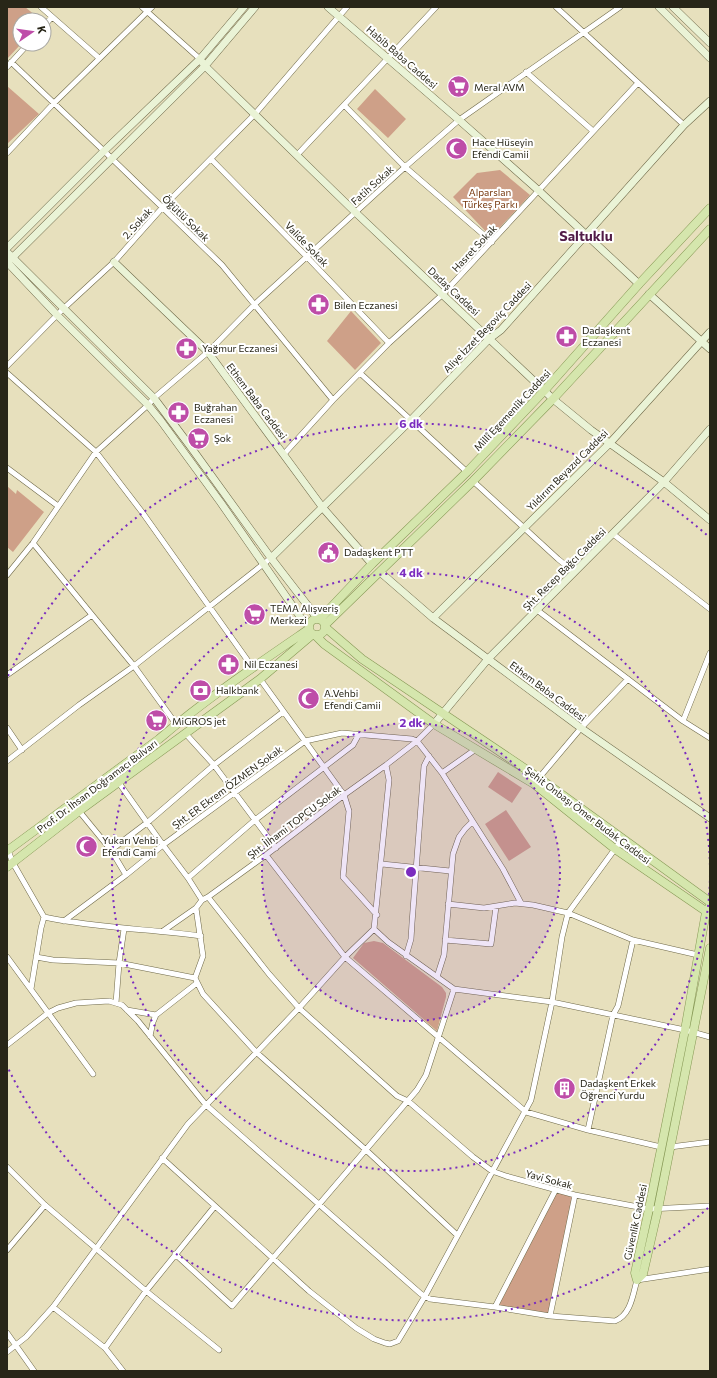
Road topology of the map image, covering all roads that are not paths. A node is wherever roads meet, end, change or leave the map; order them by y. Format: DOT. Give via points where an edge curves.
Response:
graph roads {
  1 [pos="142,7"];
  2 [pos="152,7"];
  3 [pos="244,7"];
  4 [pos="255,7"];
  5 [pos="328,7"];
  6 [pos="346,7"];
  7 [pos="436,7"];
  8 [pos="556,7"];
  9 [pos="620,7"];
  10 [pos="659,7"];
  11 [pos="673,7"];
  12 [pos="147,12"];
  13 [pos="338,16"];
  14 [pos="52,17"];
  15 [pos="584,31"];
  16 [pos="710,43"];
  17 [pos="21,52"];
  18 [pos="99,58"];
  19 [pos="389,58"];
  20 [pos="710,58"];
  21 [pos="200,59"];
  22 [pos="9,65"];
  23 [pos="205,66"];
  24 [pos="526,72"];
  25 [pos="638,83"];
  26 [pos="710,101"];
  27 [pos="54,103"];
  28 [pos="344,105"];
  29 [pos="255,114"];
  30 [pos="459,120"];
  31 [pos="684,125"];
  32 [pos="593,131"];
  33 [pos="104,150"];
  34 [pos="7,153"];
  35 [pos="297,155"];
  36 [pos="112,159"];
  37 [pos="210,159"];
  38 [pos="405,167"];
  39 [pos="538,190"];
  40 [pos="162,208"];
  41 [pos="710,208"];
  42 [pos="355,212"];
  43 [pos="710,228"];
  44 [pos="586,236"];
  45 [pos="492,242"];
  46 [pos="7,248"];
  47 [pos="7,252"];
  48 [pos="308,257"];
  49 [pos="13,258"];
  50 [pos="114,262"];
  51 [pos="7,263"];
  52 [pos="639,284"];
  53 [pos="442,294"];
  54 [pos="649,294"];
  55 [pos="255,304"];
  56 [pos="63,309"];
  57 [pos="57,315"];
  58 [pos="710,332"];
  59 [pos="490,339"];
  60 [pos="701,341"];
  61 [pos="389,343"];
  62 [pos="710,349"];
  63 [pos="208,352"];
  64 [pos="7,366"];
  65 [pos="7,373"];
  66 [pos="360,373"];
  67 [pos="544,391"];
  68 [pos="154,398"];
  69 [pos="553,399"];
  70 [pos="333,400"];
  71 [pos="148,405"];
  72 [pos="411,420"];
  73 [pos="709,433"];
  74 [pos="610,442"];
  75 [pos="96,452"];
  76 [pos="284,454"];
  77 [pos="7,468"];
  78 [pos="467,472"];
  79 [pos="473,481"];
  80 [pos="664,482"];
  81 [pos="58,506"];
  82 [pos="323,508"];
  83 [pos="710,520"];
  84 [pos="524,528"];
  85 [pos="613,534"];
  86 [pos="33,543"];
  87 [pos="270,558"];
  88 [pos="264,564"];
  89 [pos="372,564"];
  90 [pos="380,572"];
  91 [pos="574,572"];
  92 [pos="7,575"];
  93 [pos="209,608"];
  94 [pos="710,609"];
  95 [pos="537,610"];
  96 [pos="92,615"];
  97 [pos="433,618"];
  98 [pos="322,623"];
  99 [pos="312,631"];
  100 [pos="710,653"];
  101 [pos="488,659"];
  102 [pos="134,666"];
  103 [pos="253,668"];
  104 [pos="7,675"];
  105 [pos="260,679"];
  106 [pos="628,679"];
  107 [pos="283,712"];
  108 [pos="444,713"];
  109 [pos="683,721"];
  110 [pos="176,724"];
  111 [pos="434,724"];
  112 [pos="7,728"];
  113 [pos="581,728"];
  114 [pos="185,733"];
  115 [pos="359,734"];
  116 [pos="710,738"];
  117 [pos="305,741"];
  118 [pos="417,741"];
  119 [pos="476,749"];
  120 [pos="22,750"];
  121 [pos="428,756"];
  122 [pos="7,761"];
  123 [pos="214,765"];
  124 [pos="386,765"];
  125 [pos="324,768"];
  126 [pos="442,773"];
  127 [pos="536,781"];
  128 [pos="119,783"];
  129 [pos="234,793"];
  130 [pos="344,795"];
  131 [pos="79,811"];
  132 [pos="710,818"];
  133 [pos="255,820"];
  134 [pos="148,822"];
  135 [pos="472,822"];
  136 [pos="623,838"];
  137 [pos="163,845"];
  138 [pos="276,848"];
  139 [pos="8,849"];
  140 [pos="615,849"];
  141 [pos="111,850"];
  142 [pos="266,856"];
  143 [pos="382,864"];
  144 [pos="10,865"];
  145 [pos="417,868"];
  146 [pos="450,871"];
  147 [pos="126,875"];
  148 [pos="188,878"];
  149 [pos="208,897"];
  150 [pos="202,900"];
  151 [pos="710,902"];
  152 [pos="521,903"];
  153 [pos="448,904"];
  154 [pos="496,907"];
  155 [pos="196,908"];
  156 [pos="709,911"];
  157 [pos="568,913"];
  158 [pos="377,915"];
  159 [pos="44,917"];
  160 [pos="64,921"];
  161 [pos="124,929"];
  162 [pos="374,929"];
  163 [pos="163,931"];
  164 [pos="201,936"];
  165 [pos="445,940"];
  166 [pos="633,940"];
  167 [pos="710,948"];
  168 [pos="698,955"];
  169 [pos="406,956"];
  170 [pos="7,957"];
  171 [pos="36,957"];
  172 [pos="344,958"];
  173 [pos="119,964"];
  174 [pos="437,977"];
  175 [pos="196,981"];
  176 [pos="31,989"];
  177 [pos="454,989"];
  178 [pos="552,1002"];
  179 [pos="116,1003"];
  180 [pos="299,1008"];
  181 [pos="126,1009"];
  182 [pos="48,1013"];
  183 [pos="613,1015"];
  184 [pos="156,1016"];
  185 [pos="685,1030"];
  186 [pos="694,1033"];
  187 [pos="150,1036"];
  188 [pos="710,1037"];
  189 [pos="438,1038"];
  190 [pos="7,1045"];
  191 [pos="256,1052"];
  192 [pos="93,1074"];
  193 [pos="408,1101"];
  194 [pos="206,1105"];
  195 [pos="526,1112"];
  196 [pos="588,1130"];
  197 [pos="710,1142"];
  198 [pos="665,1147"];
  199 [pos="366,1150"];
  200 [pos="162,1158"];
  201 [pos="7,1167"];
  202 [pos="492,1170"];
  203 [pos="555,1190"];
  204 [pos="575,1195"];
  205 [pos="44,1205"];
  206 [pos="319,1205"];
  207 [pos="215,1206"];
  208 [pos="710,1206"];
  209 [pos="649,1209"];
  210 [pos="658,1209"];
  211 [pos="457,1235"];
  212 [pos="97,1248"];
  213 [pos="7,1250"];
  214 [pos="175,1254"];
  215 [pos="272,1257"];
  216 [pos="710,1269"];
  217 [pos="637,1280"];
  218 [pos="146,1290"];
  219 [pos="425,1296"];
  220 [pos="53,1307"];
  221 [pos="495,1307"];
  222 [pos="550,1316"];
  223 [pos="7,1333"];
  224 [pos="16,1345"];
  225 [pos="104,1348"];
  226 [pos="219,1350"];
  227 [pos="7,1352"];
  228 [pos="34,1371"];
  229 [pos="123,1371"];
  1 -- 12 [label="street"];
  2 -- 12 [label="street"];
  3 -- 21 [label="street"];
  4 -- 23 [label="street"];
  5 -- 13 [label="street, Habib Baba Caddesi"];
  6 -- 13 [label="street, 2. Sokak"];
  7 -- 19 [label="street"];
  8 -- 15 [label="street"];
  9 -- 15 [label="street, Fatih Sokak"];
  10 -- 20 [label="street"];
  11 -- 16 [label="street"];
  12 -- 18 [label="street"];
  12 -- 21 [label="street"];
  13 -- 19 [label="street, Habib Baba Caddesi"];
  13 -- 29 [label="street, 2. Sokak"];
  14 -- 18 [label="street"];
  15 -- 24 [label="street, Fatih Sokak"];
  15 -- 25 [label="street"];
  17 -- 22 [label="street"];
  18 -- 27 [label="street"];
  19 -- 28 [label="street"];
  19 -- 30 [label="street, Habib Baba Caddesi"];
  21 -- 23 [label="street, Dadaş Caddesi"];
  21 -- 33 [label="street"];
  22 -- 27 [label="street, Öğütlü Sokak"];
  23 -- 29 [label="street, Dadaş Caddesi"];
  23 -- 36 [label="street"];
  24 -- 30 [label="street, Fatih Sokak"];
  24 -- 32 [label="street"];
  25 -- 31 [label="street"];
  25 -- 32 [label="street, Hasret Sokak"];
  26 -- 31 [label="street, Aliye İzzet Begoviç Caddesi"];
  27 -- 33 [label="street, Öğütlü Sokak"];
  27 -- 34 [label="street"];
  28 -- 35 [label="street"];
  28 -- 38 [label="street"];
  29 -- 35 [label="street, Dadaş Caddesi"];
  29 -- 37 [label="street, 2. Sokak"];
  30 -- 38 [label="street, Fatih Sokak"];
  30 -- 39 [label="street, Habib Baba Caddesi"];
  31 -- 44 [label="street, Aliye İzzet Begoviç Caddesi"];
  32 -- 39 [label="street, Hasret Sokak"];
  33 -- 36 [label="street, Öğütlü Sokak"];
  33 -- 46 [label="street"];
  35 -- 42 [label="street, Dadaş Caddesi"];
  36 -- 40 [label="street, Öğütlü Sokak"];
  36 -- 49 [label="street"];
  37 -- 40 [label="street, 2. Sokak"];
  37 -- 48 [label="street, Valide Sokak"];
  38 -- 42 [label="street, Fatih Sokak"];
  38 -- 45 [label="street"];
  39 -- 44 [label="street, Habib Baba Caddesi"];
  39 -- 45 [label="street, Hasret Sokak"];
  40 -- 50 [label="street, 2. Sokak"];
  40 -- 55 [label="street, Öğütlü Sokak" via="222,265"];
  41 -- 52 [label="main road, Millî Egemenlik Caddesi"];
  42 -- 48 [label="street, Fatih Sokak"];
  42 -- 53 [label="street, Dadaş Caddesi"];
  43 -- 54 [label="main road, Millî Egemenlik Caddesi"];
  44 -- 52 [label="street, Habib Baba Caddesi"];
  44 -- 59 [label="street, Aliye İzzet Begoviç Caddesi"];
  45 -- 53 [label="street, Hasret Sokak"];
  47 -- 49 [label="street"];
  48 -- 55 [label="street, Fatih Sokak"];
  48 -- 61 [label="street, Valide Sokak"];
  49 -- 51 [label="street"];
  49 -- 56 [label="street"];
  50 -- 56 [label="street, 2. Sokak"];
  50 -- 63 [label="street, Ethem Baba Caddesi"];
  51 -- 57 [label="street"];
  52 -- 67 [label="main road, Millî Egemenlik Caddesi"];
  53 -- 59 [label="street, Dadaş Caddesi"];
  53 -- 61 [label="street, Hasret Sokak"];
  54 -- 60 [label="street"];
  54 -- 69 [label="main road, Millî Egemenlik Caddesi"];
  55 -- 63 [label="street, Fatih Sokak"];
  55 -- 70 [label="street, Öğütlü Sokak"];
  56 -- 57 [label="street, 2. Sokak"];
  56 -- 68 [label="street"];
  57 -- 64 [label="street, 2. Sokak"];
  57 -- 71 [label="street"];
  58 -- 60 [label="street, Yıldırım Beyazıd Caddesi"];
  59 -- 67 [label="street, Dadaş Caddesi"];
  59 -- 72 [label="street, Aliye İzzet Begoviç Caddesi"];
  60 -- 62 [label="street"];
  60 -- 74 [label="street, Yıldırım Beyazıd Caddesi"];
  61 -- 66 [label="street, Hasret Sokak"];
  63 -- 68 [label="street, Fatih Sokak"];
  63 -- 76 [label="street, Ethem Baba Caddesi"];
  65 -- 75 [label="street"];
  66 -- 70 [label="street, Hasret Sokak"];
  66 -- 72 [label="street"];
  67 -- 69 [label="street, Dadaş Caddesi"];
  67 -- 78 [label="main road, Millî Egemenlik Caddesi"];
  68 -- 71 [label="street, Fatih Sokak"];
  68 -- 87 [label="street"];
  69 -- 74 [label="street, Dadaş Caddesi"];
  69 -- 79 [label="main road, Millî Egemenlik Caddesi"];
  70 -- 76 [label="street, Hasret Sokak"];
  71 -- 75 [label="street, Fatih Sokak"];
  71 -- 88 [label="street"];
  72 -- 78 [label="street"];
  72 -- 82 [label="street, Aliye İzzet Begoviç Caddesi"];
  73 -- 80 [label="street, Şht. Recep Bağcı Caddesi"];
  74 -- 80 [label="street, Dadaş Caddesi"];
  74 -- 84 [label="street, Yıldırım Beyazıd Caddesi"];
  75 -- 81 [label="street, Fatih Sokak"];
  75 -- 93 [label="street" via="142,512"];
  76 -- 82 [label="street, Ethem Baba Caddesi"];
  77 -- 81 [label="street"];
  78 -- 89 [label="main road, Millî Egemenlik Caddesi"];
  79 -- 84 [label="street"];
  79 -- 90 [label="main road, Millî Egemenlik Caddesi"];
  80 -- 83 [label="street, Dadaş Caddesi"];
  80 -- 85 [label="street, Şht. Recep Bağcı Caddesi"];
  81 -- 86 [label="street, Fatih Sokak"];
  82 -- 87 [label="street, Aliye İzzet Begoviç Caddesi"];
  82 -- 89 [label="street, Ethem Baba Caddesi"];
  84 -- 91 [label="street"];
  84 -- 97 [label="street, Yıldırım Beyazıd Caddesi"];
  85 -- 91 [label="street, Şht. Recep Bağcı Caddesi"];
  85 -- 94 [label="street"];
  86 -- 92 [label="street, Fatih Sokak"];
  86 -- 96 [label="street"];
  87 -- 88 [label="street"];
  87 -- 98 [label="street"];
  88 -- 93 [label="street"];
  88 -- 99 [label="street"];
  89 -- 98 [label="main road, Millî Egemenlik Caddesi"];
  90 -- 97 [label="street, Ethem Baba Caddesi"];
  90 -- 98 [label="main road, Millî Egemenlik Caddesi"];
  91 -- 95 [label="street, Şht. Recep Bağcı Caddesi"];
  93 -- 102 [label="street"];
  93 -- 103 [label="street"];
  95 -- 101 [label="street, Şht. Recep Bağcı Caddesi"];
  95 -- 106 [label="street"];
  96 -- 102 [label="street"];
  96 -- 104 [label="street"];
  97 -- 101 [label="street, Ethem Baba Caddesi"];
  98 -- 99 [label="main road" via="311,621"];
  98 -- 99 [label="main road" via="322,634"];
  98 -- 108 [label="main road, Şehit Onbaşı Ömer Budak Caddesi" via="362,659"];
  99 -- 103 [label="main road, Prof. Dr. İhsan Doğramacı Bulvarı"];
  99 -- 105 [label="main road, Prof. Dr. İhsan Doğramacı Bulvarı"];
  99 -- 111 [label="main road, Şehit Onbaşı Ömer Budak Caddesi" via="324,644"];
  100 -- 109 [label="street"];
  101 -- 108 [label="street, Şht. Recep Bağcı Caddesi"];
  101 -- 113 [label="street, Ethem Baba Caddesi"];
  102 -- 110 [label="street"];
  102 -- 120 [label="street"];
  103 -- 110 [label="main road, Prof. Dr. İhsan Doğramacı Bulvarı"];
  105 -- 107 [label="street"];
  105 -- 114 [label="main road, Prof. Dr. İhsan Doğramacı Bulvarı"];
  106 -- 109 [label="street"];
  106 -- 113 [label="street"];
  107 -- 117 [label="street"];
  107 -- 123 [label="street"];
  108 -- 111 [label="street, Şht. Recep Bağcı Caddesi"];
  108 -- 127 [label="main road, Şehit Onbaşı Ömer Budak Caddesi"];
  109 -- 116 [label="street"];
  110 -- 114 [label="street"];
  110 -- 139 [label="main road, Prof. Dr. İhsan Doğramacı Bulvarı"];
  111 -- 118 [label="street, Şht. İlhami TOPÇU Sokak"];
  111 -- 119 [label="main road, Şehit Onbaşı Ömer Budak Caddesi"];
  112 -- 120 [label="street"];
  113 -- 127 [label="street"];
  113 -- 132 [label="street, Ethem Baba Caddesi"];
  114 -- 123 [label="street"];
  114 -- 128 [label="main road, Prof. Dr. İhsan Doğramacı Bulvarı"];
  115 -- 117 [label="street" via="334,734"];
  115 -- 118 [label="street"];
  115 -- 125 [label="street" via="353,745"];
  117 -- 125 [label="street"];
  117 -- 129 [label="street, Şht. ER Ekrem ÖZMEN Sokak"];
  118 -- 121 [label="street"];
  118 -- 124 [label="street, Şht. İlhami TOPÇU Sokak"];
  119 -- 126 [label="street"];
  119 -- 127 [label="main road, Şehit Onbaşı Ömer Budak Caddesi"];
  120 -- 122 [label="street"];
  121 -- 126 [label="street"];
  121 -- 145 [label="street" via="424,766"];
  123 -- 129 [label="street"];
  123 -- 134 [label="street"];
  124 -- 130 [label="street, Şht. İlhami TOPÇU Sokak"];
  124 -- 143 [label="street" via="389,780"];
  125 -- 130 [label="street"];
  125 -- 133 [label="street"];
  126 -- 135 [label="street"];
  127 -- 136 [label="main road, Şehit Onbaşı Ömer Budak Caddesi"];
  127 -- 140 [label="main road, Şehit Onbaşı Ömer Budak Caddesi"];
  128 -- 131 [label="main road, Prof. Dr. İhsan Doğramacı Bulvarı"];
  128 -- 134 [label="street"];
  129 -- 133 [label="street"];
  129 -- 137 [label="street, Şht. ER Ekrem ÖZMEN Sokak"];
  130 -- 138 [label="street, Şht. İlhami TOPÇU Sokak"];
  130 -- 158 [label="street" via="348,811 343,877"];
  131 -- 141 [label="street"];
  131 -- 144 [label="main road, Prof. Dr. İhsan Doğramacı Bulvarı"];
  133 -- 138 [label="street"];
  133 -- 148 [label="street"];
  134 -- 137 [label="street"];
  134 -- 141 [label="street"];
  135 -- 146 [label="street" via="464,829 456,844"];
  135 -- 152 [label="street" via="503,869"];
  136 -- 140 [label="street"];
  136 -- 151 [label="main road, Şehit Onbaşı Ömer Budak Caddesi"];
  137 -- 147 [label="street, Şht. ER Ekrem ÖZMEN Sokak"];
  137 -- 148 [label="street"];
  138 -- 142 [label="street, Şht. İlhami TOPÇU Sokak"];
  139 -- 144 [label="street"];
  140 -- 156 [label="main road, Şehit Onbaşı Ömer Budak Caddesi"];
  140 -- 157 [label="street"];
  141 -- 147 [label="street"];
  142 -- 149 [label="street, Şht. İlhami TOPÇU Sokak"];
  142 -- 172 [label="street"];
  143 -- 145 [label="street"];
  143 -- 158 [label="street"];
  144 -- 159 [label="street"];
  145 -- 146 [label="street"];
  145 -- 169 [label="street"];
  146 -- 153 [label="street"];
  147 -- 160 [label="street, Şht. ER Ekrem ÖZMEN Sokak"];
  148 -- 150 [label="street"];
  149 -- 150 [label="street, Şht. İlhami TOPÇU Sokak"];
  149 -- 180 [label="street, Yavi Sokak"];
  150 -- 155 [label="street, Şht. İlhami TOPÇU Sokak"];
  152 -- 154 [label="street"];
  152 -- 157 [label="street"];
  153 -- 154 [label="street"];
  153 -- 165 [label="street"];
  154 -- 165 [label="street" via="491,944"];
  155 -- 163 [label="street, Şht. İlhami TOPÇU Sokak"];
  155 -- 164 [label="street"];
  156 -- 168 [label="main road, Güvenlik Caddesi"];
  157 -- 166 [label="street"];
  157 -- 178 [label="street"];
  158 -- 162 [label="street"];
  159 -- 160 [label="street"];
  159 -- 171 [label="street"];
  160 -- 161 [label="street"];
  161 -- 163 [label="street"];
  161 -- 173 [label="street"];
  162 -- 169 [label="street"];
  162 -- 172 [label="street"];
  163 -- 164 [label="street"];
  164 -- 175 [label="street" via="203,956"];
  165 -- 174 [label="street" via="443,962"];
  166 -- 168 [label="street"];
  166 -- 183 [label="street" via="618,1006"];
  167 -- 186 [label="main road, Güvenlik Caddesi"];
  168 -- 185 [label="main road, Güvenlik Caddesi"];
  169 -- 174 [label="street"];
  170 -- 176 [label="street"];
  171 -- 173 [label="street"];
  171 -- 176 [label="street"];
  172 -- 180 [label="street"];
  172 -- 189 [label="street"];
  173 -- 175 [label="street"];
  173 -- 179 [label="street"];
  174 -- 177 [label="street"];
  175 -- 184 [label="street"];
  175 -- 191 [label="street" via="203,994"];
  176 -- 182 [label="street"];
  177 -- 178 [label="street"];
  177 -- 189 [label="street"];
  178 -- 183 [label="street"];
  178 -- 195 [label="street" via="531,1100"];
  179 -- 181 [label="street"];
  179 -- 182 [label="street" via="76,1003"];
  180 -- 191 [label="street"];
  180 -- 193 [label="street, Yavi Sokak" via="397,1096"];
  181 -- 184 [label="street"];
  181 -- 187 [label="street"];
  182 -- 190 [label="street"];
  182 -- 192 [label="street"];
  183 -- 185 [label="street"];
  183 -- 196 [label="street"];
  184 -- 187 [label="street"];
  185 -- 186 [label="street"];
  185 -- 198 [label="main road, Güvenlik Caddesi"];
  186 -- 188 [label="street"];
  186 -- 198 [label="main road, Güvenlik Caddesi"];
  187 -- 194 [label="street"];
  189 -- 193 [label="street" via="426,1075"];
  189 -- 195 [label="street"];
  191 -- 194 [label="street"];
  191 -- 199 [label="street"];
  193 -- 199 [label="street"];
  193 -- 202 [label="street, Yavi Sokak" via="473,1158"];
  194 -- 200 [label="street"];
  194 -- 206 [label="street"];
  195 -- 196 [label="street"];
  195 -- 202 [label="street"];
  196 -- 198 [label="street"];
  197 -- 198 [label="street"];
  198 -- 209 [label="main road, Güvenlik Caddesi"];
  198 -- 210 [label="main road, Güvenlik Caddesi"];
  199 -- 206 [label="street"];
  199 -- 211 [label="street"];
  200 -- 207 [label="street"];
  200 -- 212 [label="street"];
  201 -- 205 [label="street"];
  202 -- 203 [label="street, Yavi Sokak"];
  202 -- 211 [label="street"];
  203 -- 204 [label="street, Yavi Sokak"];
  203 -- 221 [label="street"];
  204 -- 209 [label="street, Yavi Sokak"];
  204 -- 222 [label="street"];
  205 -- 212 [label="street"];
  205 -- 213 [label="street"];
  206 -- 215 [label="street"];
  206 -- 219 [label="street"];
  207 -- 214 [label="street"];
  207 -- 215 [label="street"];
  208 -- 210 [label="street, Yavi Sokak"];
  209 -- 210 [label="street, Yavi Sokak"];
  209 -- 217 [label="main road, Güvenlik Caddesi" via="635,1273"];
  210 -- 217 [label="main road, Güvenlik Caddesi" via="643,1274"];
  211 -- 219 [label="street"];
  212 -- 218 [label="street"];
  212 -- 220 [label="street"];
  214 -- 215 [label="street" via="232,1306"];
  214 -- 218 [label="street"];
  215 -- 219 [label="street" via="309,1291 356,1328 385,1343 398,1341"];
  216 -- 217 [label="street"];
  217 -- 222 [label="street" via="627,1311 618,1320"];
  218 -- 225 [label="street"];
  218 -- 226 [label="street"];
  219 -- 221 [label="street" via="430,1299"];
  220 -- 224 [label="street"];
  220 -- 225 [label="street"];
  221 -- 222 [label="street"];
  223 -- 224 [label="street"];
  224 -- 227 [label="street"];
  224 -- 228 [label="street"];
  225 -- 229 [label="street"];
}
